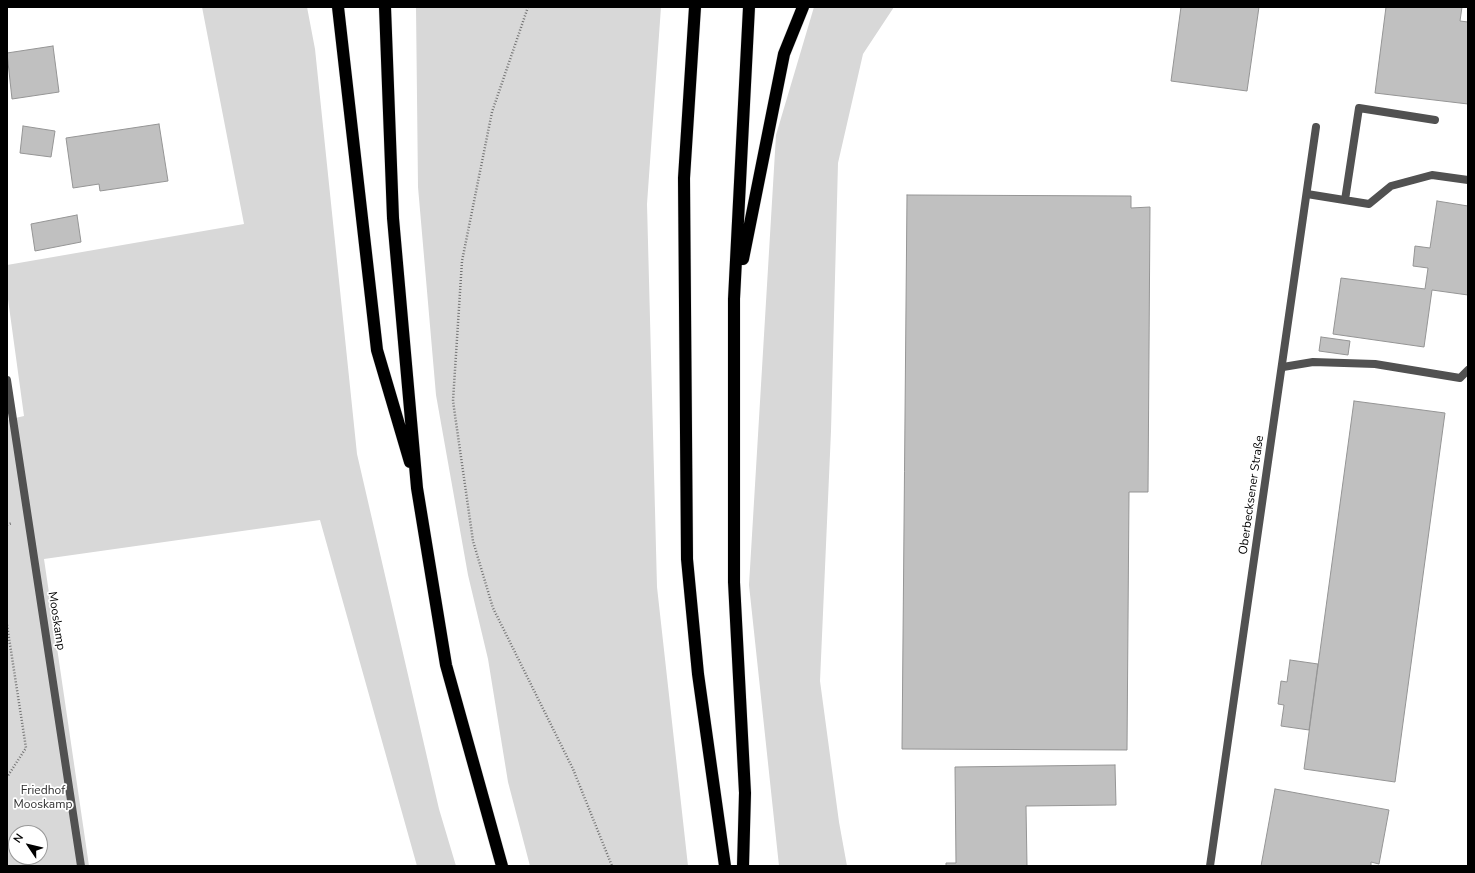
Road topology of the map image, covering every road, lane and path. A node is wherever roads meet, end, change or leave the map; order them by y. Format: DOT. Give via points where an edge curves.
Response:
graph roads {
  1 [pos="337,7"];
  2 [pos="385,7"];
  3 [pos="528,7"];
  4 [pos="695,7"];
  5 [pos="749,7"];
  6 [pos="803,7"];
  7 [pos="1435,120"];
  8 [pos="1316,128"];
  9 [pos="1468,180"];
  10 [pos="1307,194"];
  11 [pos="1344,200"];
  12 [pos="734,299"];
  13 [pos="1283,367"];
  14 [pos="1468,370"];
  15 [pos="7,380"];
  16 [pos="417,488"];
  17 [pos="7,625"];
  18 [pos="7,777"];
  19 [pos="81,866"];
  20 [pos="502,866"];
  21 [pos="612,866"];
  22 [pos="725,866"];
  23 [pos="743,866"];
  24 [pos="1210,866"];
  1 -- 16 [label="highway" via="376,350"];
  2 -- 16 [label="highway" via="393,218"];
  3 -- 21 [label="path" via="492,112 462,262 453,401 473,541 493,608 573,769"];
  4 -- 22 [label="highway" via="684,178 687,559 698,674"];
  5 -- 12 [label="highway"];
  6 -- 12 [label="highway" via="784,54"];
  7 -- 11 [label="street" via="1359,108"];
  8 -- 10 [label="street, Oberbecksener Straße"];
  9 -- 11 [label="street" via="1432,175 1391,186 1369,204"];
  10 -- 11 [label="street"];
  10 -- 13 [label="street, Oberbecksener Straße"];
  12 -- 23 [label="highway" via="734,582 745,793"];
  13 -- 14 [label="street" via="1313,362 1375,364 1460,378"];
  13 -- 24 [label="street, Oberbecksener Straße"];
  15 -- 19 [label="street, Mooskamp"];
  16 -- 20 [label="highway" via="446,665"];
  17 -- 18 [label="path" via="26,748"];
}
